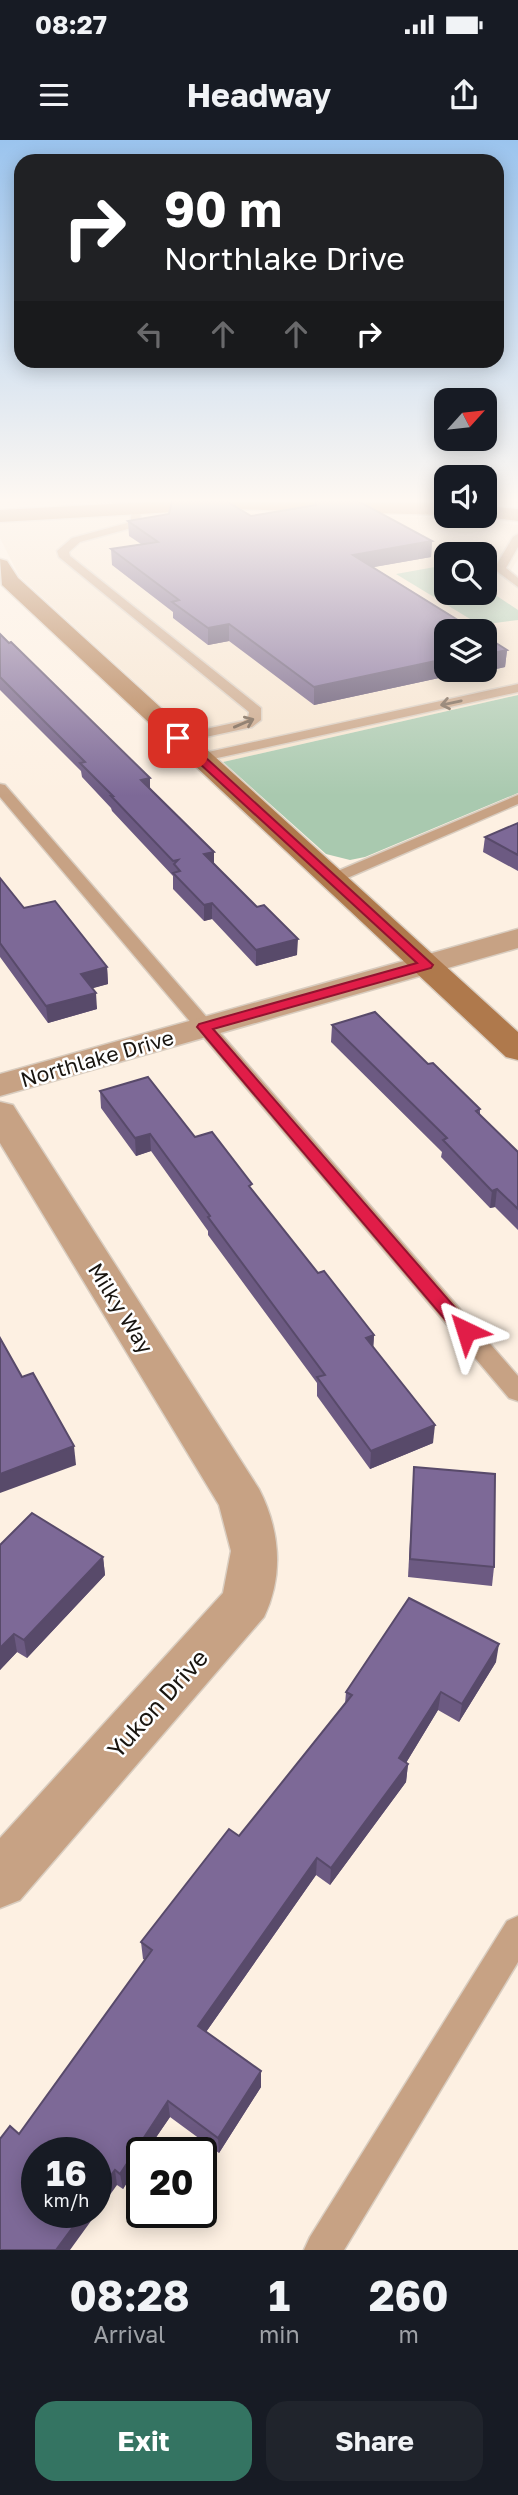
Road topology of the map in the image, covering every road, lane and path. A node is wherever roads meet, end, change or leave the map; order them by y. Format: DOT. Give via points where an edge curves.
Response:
graph roads {
  1 [pos="29,599"];
  2 [pos="118,599"];
  3 [pos="518,688"];
  4 [pos="178,738"];
  5 [pos="199,758"];
  6 [pos="0,788"];
  7 [pos="518,799"];
  8 [pos="332,879"];
  9 [pos="518,938"];
  10 [pos="427,965"];
  11 [pos="204,1027"];
  12 [pos="518,1050"];
  13 [pos="0,1085"];
  14 [pos="0,1113"];
  15 [pos="518,1392"];
  16 [pos="242,1502"];
  17 [pos="0,1880"];
  18 [pos="518,1932"];
  19 [pos="323,2250"];
  1 -- 4 [label="street"];
  4 -- 2 [label="lane, one-way" via="247,724 256,711"];
  3 -- 5 [label="lane, one-way"];
  4 -- 5 [label="street"];
  5 -- 8 [label="street"];
  6 -- 11 [label="lane"];
  7 -- 8 [label="lane"];
  8 -- 10 [label="street"];
  9 -- 10 [label="street, Northlake Drive"];
  10 -- 11 [label="street, Northlake Drive"];
  10 -- 12 [label="street"];
  11 -- 13 [label="street, Northlake Drive"];
  11 -- 15 [label="lane"];
  14 -- 16 [label="street, Milky Way"];
  16 -- 17 [label="street, Yukon Drive" via="256,1551 246,1602"];
  18 -- 19 [label="lane"];
}
